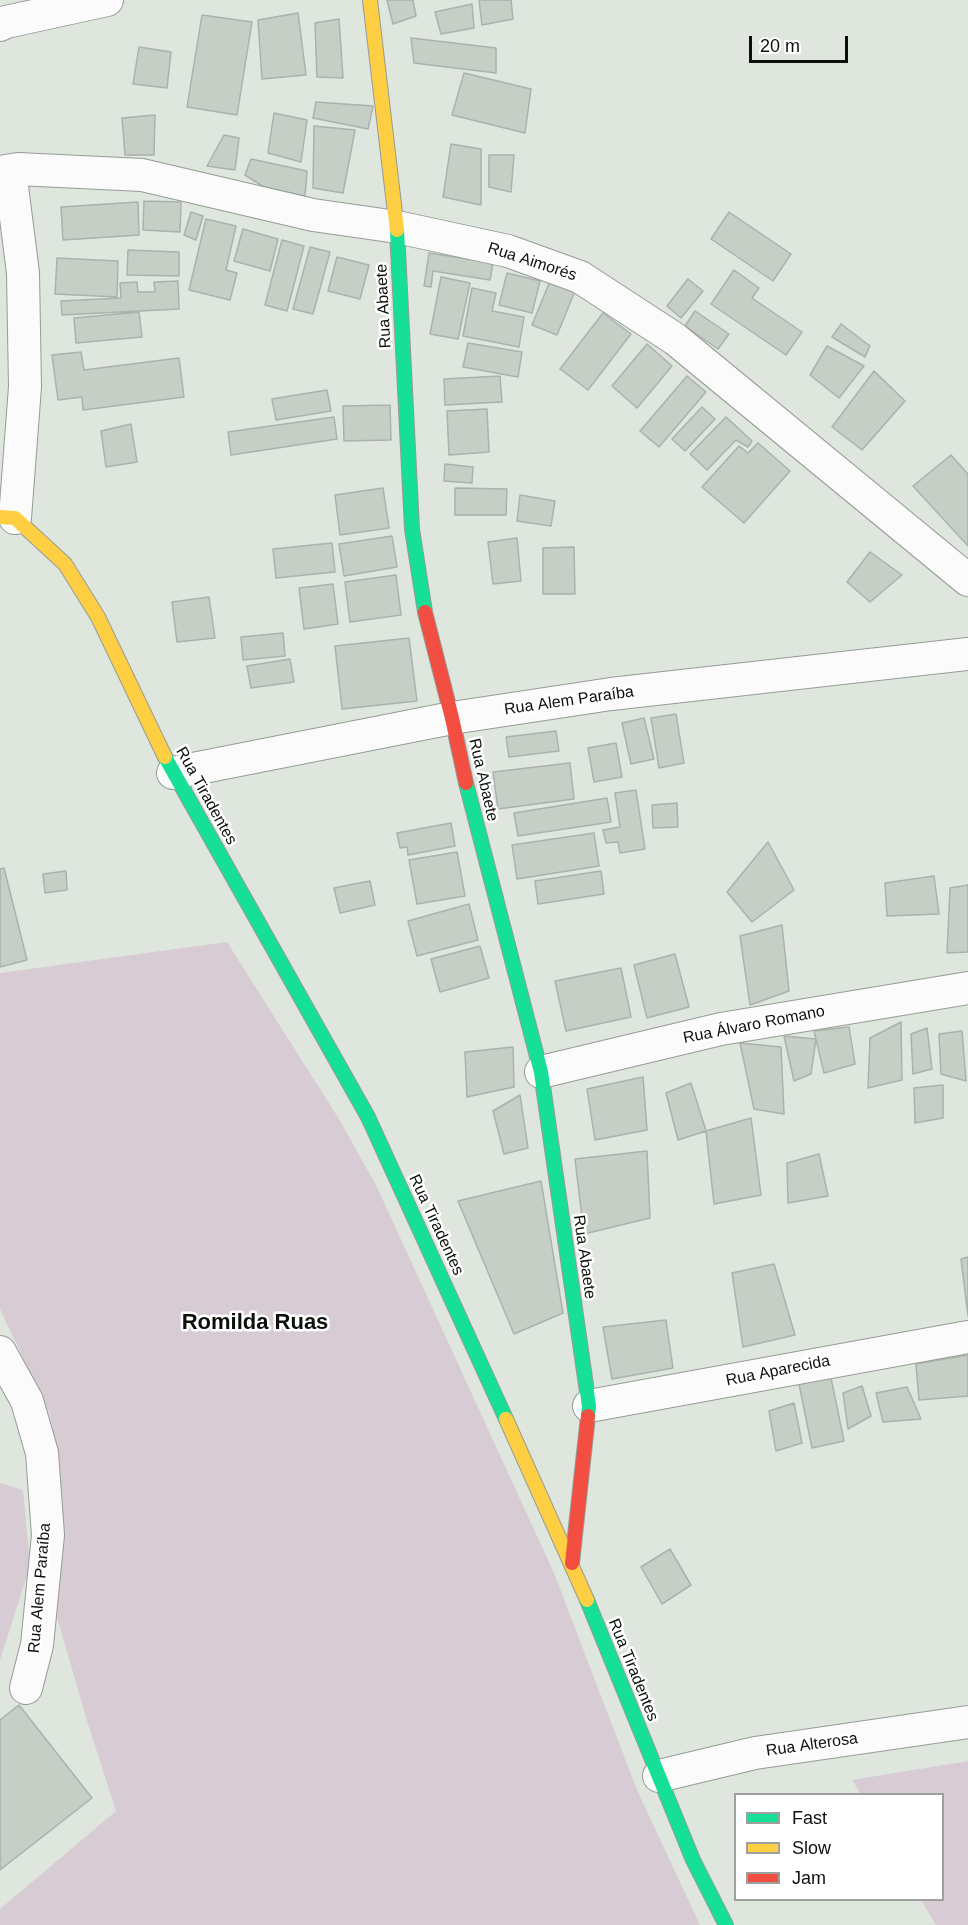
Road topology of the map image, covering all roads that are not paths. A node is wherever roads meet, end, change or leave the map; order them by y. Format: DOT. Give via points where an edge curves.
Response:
graph roads {
  1 [pos="106,0"];
  2 [pos="370,0"];
  3 [pos="0,25"];
  4 [pos="5,171"];
  5 [pos="397,227"];
  6 [pos="8,517"];
  7 [pos="968,580"];
  8 [pos="968,654"];
  9 [pos="452,718"];
  10 [pos="173,773"];
  11 [pos="968,988"];
  12 [pos="541,1072"];
  13 [pos="968,1337"];
  14 [pos="0,1352"];
  15 [pos="589,1406"];
  16 [pos="572,1563"];
  17 [pos="26,1688"];
  18 [pos="968,1722"];
  19 [pos="658,1776"];
  20 [pos="726,1925"];
  1 -- 3 [label="street"];
  2 -- 5 [label="street, Rua Abaete"];
  4 -- 5 [label="street, Rua Aimorés" via="142,175 313,215"];
  4 -- 6 [label="street" via="24,285 25,387"];
  5 -- 7 [label="street, Rua Aimorés" via="508,252 580,277 675,339"];
  5 -- 9 [label="street, Rua Abaete" via="412,529 425,615"];
  6 -- 10 [label="street, Rua Tiradentes" via="65,564 98,617"];
  8 -- 9 [label="street, Rua Alem Paraíba" via="611,694"];
  9 -- 10 [label="street, Rua Alem Paraíba"];
  9 -- 12 [label="street, Rua Abaete"];
  10 -- 16 [label="street, Rua Tiradentes" via="368,1117"];
  11 -- 12 [label="street, Rua Álvaro Romano" via="721,1029"];
  12 -- 15 [label="street, Rua Abaete"];
  13 -- 15 [label="street, Rua Aparecida"];
  14 -- 17 [label="street, Rua Alem Paraíba" via="27,1401 42,1453 48,1535 37,1646"];
  15 -- 16 [label="street, Rua Abaete"];
  16 -- 19 [label="street, Rua Tiradentes"];
  18 -- 19 [label="street, Rua Alterosa" via="755,1753"];
  19 -- 20 [label="street, Rua Tiradentes" via="693,1860"];
}
